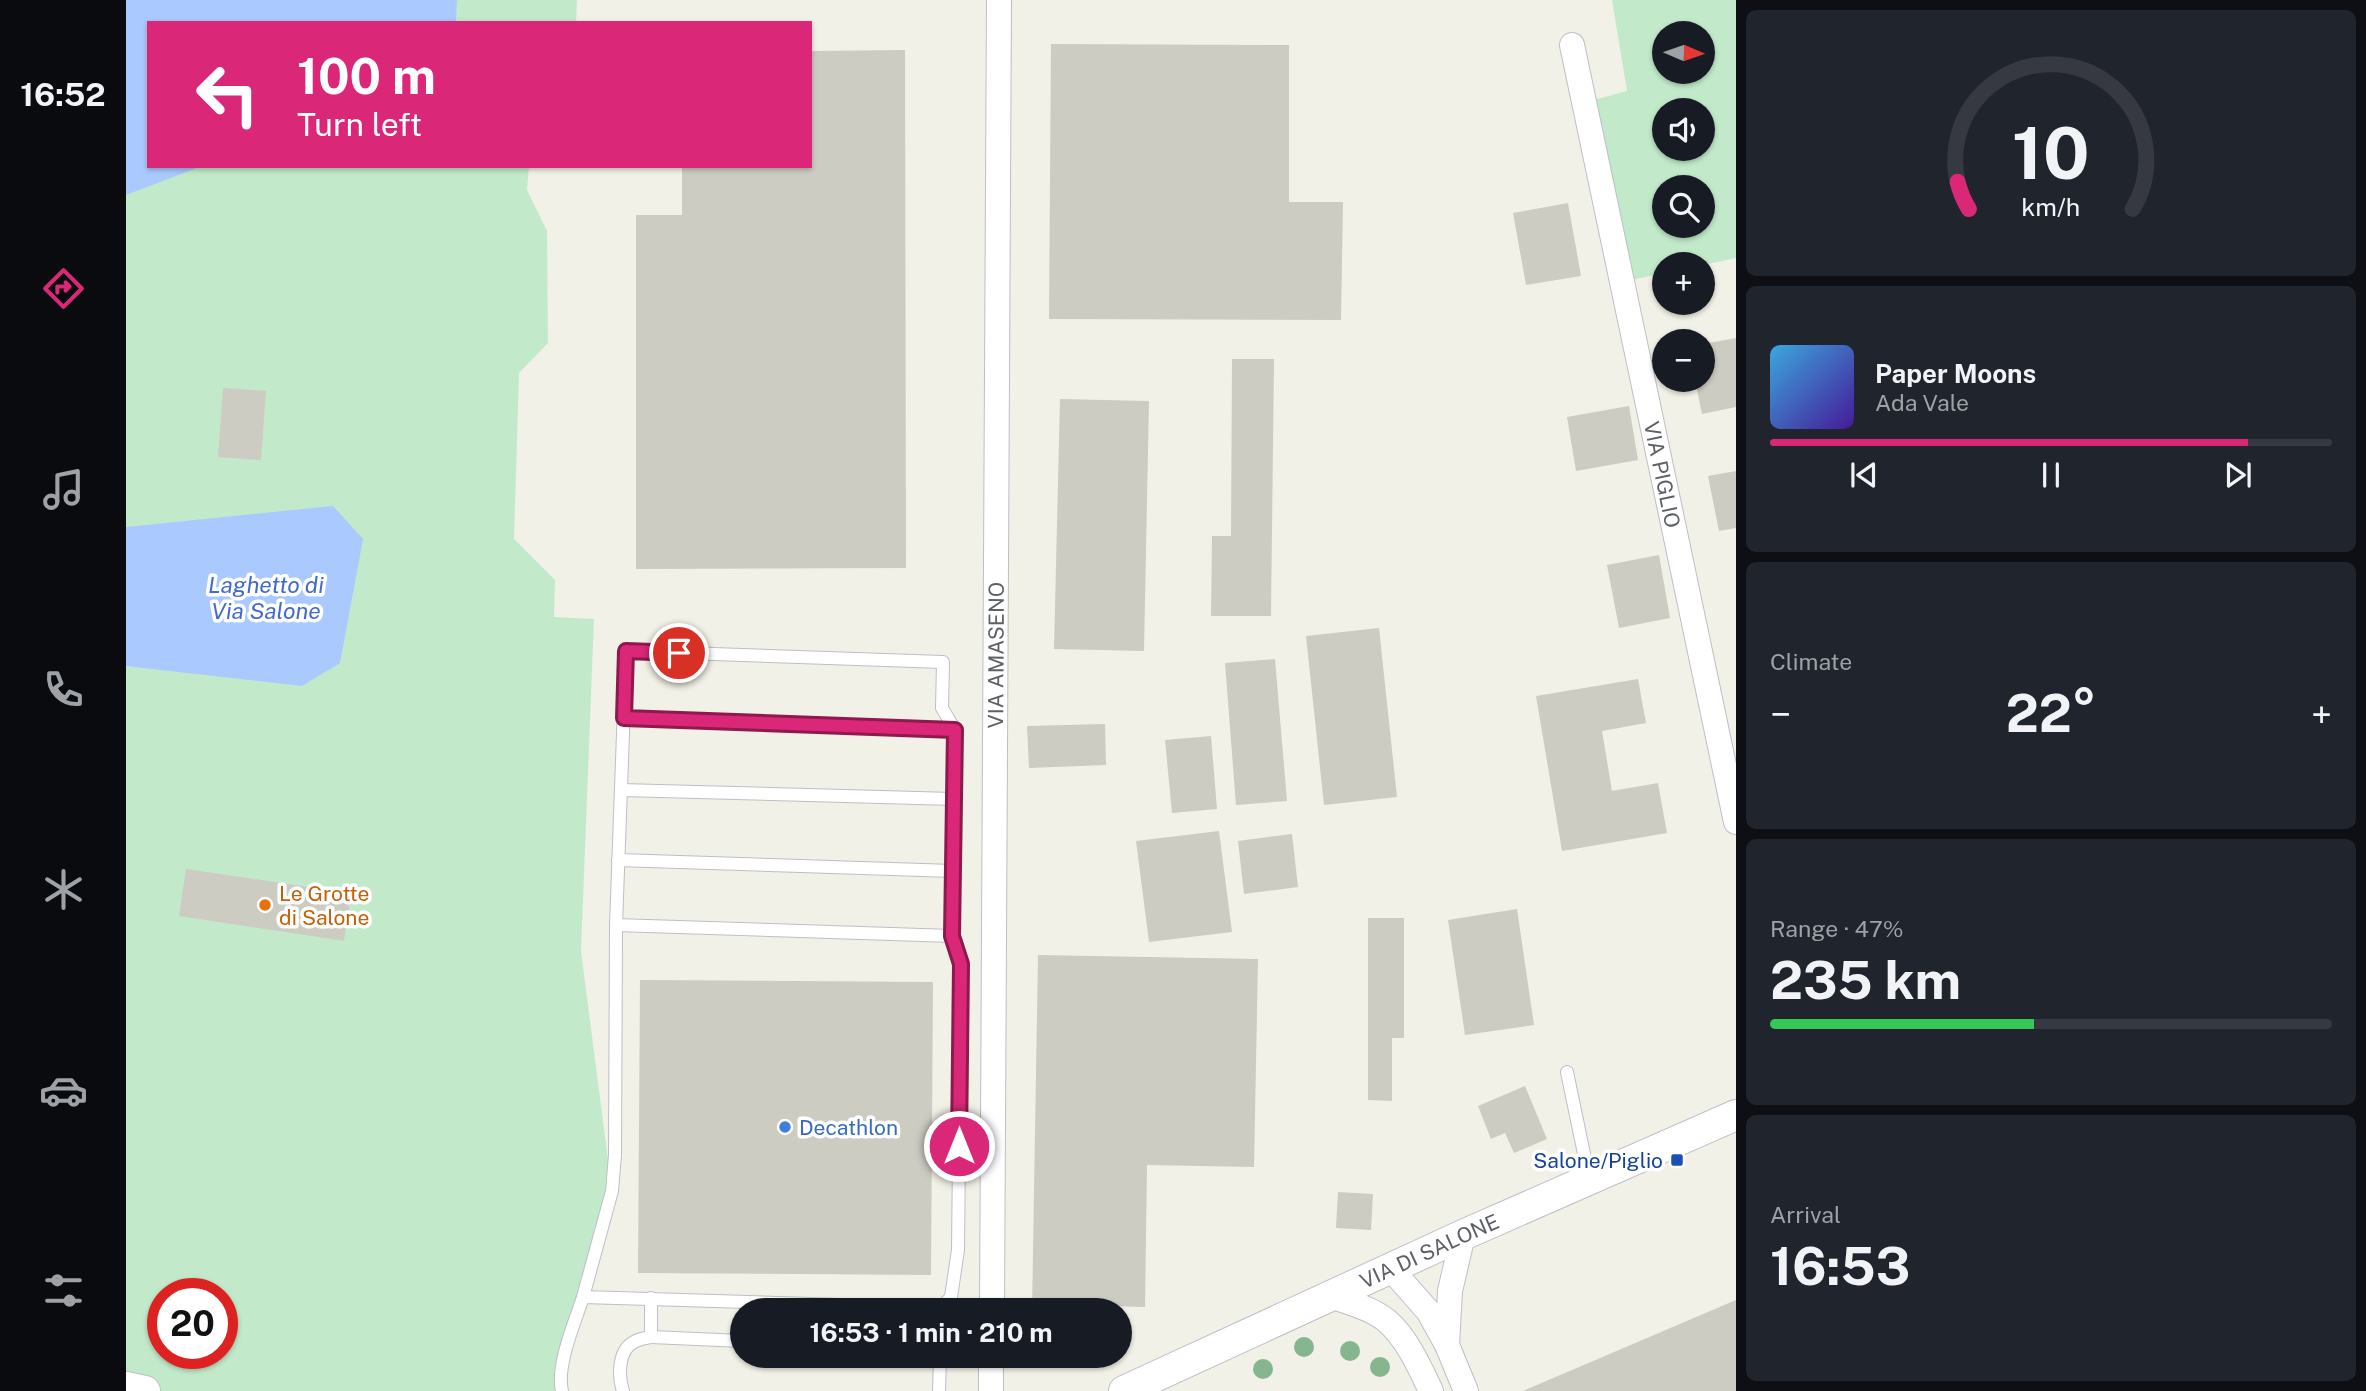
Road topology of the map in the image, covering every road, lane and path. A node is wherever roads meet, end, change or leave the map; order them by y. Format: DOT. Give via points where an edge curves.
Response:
graph roads {
  1 [pos="999,0"];
  2 [pos="1572,45"];
  3 [pos="624,718"];
  4 [pos="955,730"];
  5 [pos="621,790"];
  6 [pos="954,799"];
  7 [pos="1736,822"];
  8 [pos="618,860"];
  9 [pos="953,871"];
  10 [pos="616,925"];
  11 [pos="952,936"];
  12 [pos="1567,1072"];
  13 [pos="1736,1115"];
  14 [pos="1590,1180"];
  15 [pos="1463,1235"];
  16 [pos="1391,1269"];
  17 [pos="1331,1296"];
  18 [pos="583,1297"];
  19 [pos="651,1298"];
  20 [pos="950,1298"];
  21 [pos="992,1298"];
  22 [pos="730,1301"];
  23 [pos="652,1337"];
  24 [pos="730,1340"];
  25 [pos="1447,1345"];
  26 [pos="940,1368"];
  27 [pos="991,1368"];
  28 [pos="126,1387"];
  29 [pos="145,1391"];
  30 [pos="562,1391"];
  31 [pos="623,1391"];
  32 [pos="939,1391"];
  33 [pos="991,1391"];
  34 [pos="1124,1391"];
  35 [pos="1431,1391"];
  36 [pos="1466,1391"];
  1 -- 21 [label="street, VIA AMASENO"];
  2 -- 7 [label="street, VIA PIGLIO"];
  3 -- 4 [label="lane"];
  3 -- 4 [label="lane" via="626,651 902,660 943,662 942,708"];
  3 -- 5 [label="lane"];
  4 -- 6 [label="lane"];
  5 -- 6 [label="lane"];
  5 -- 8 [label="lane"];
  6 -- 9 [label="lane"];
  8 -- 9 [label="lane"];
  8 -- 10 [label="lane"];
  9 -- 11 [label="lane"];
  10 -- 11 [label="lane"];
  10 -- 18 [label="lane" via="612,1191"];
  11 -- 20 [label="lane" via="961,964 958,1250"];
  12 -- 14 [label="lane"];
  13 -- 14 [label="street, VIA DI SALONE"];
  14 -- 15 [label="street, VIA DI SALONE"];
  15 -- 16 [label="street, VIA DI SALONE"];
  15 -- 25 [label="street" via="1450,1291"];
  16 -- 17 [label="street, VIA DI SALONE"];
  16 -- 25 [label="street" via="1428,1311"];
  17 -- 34 [label="street, VIA DI SALONE"];
  17 -- 35 [label="street" via="1387,1321"];
  18 -- 19 [label="lane"];
  18 -- 30 [label="lane" via="566,1351"];
  19 -- 22 [label="lane"];
  19 -- 23 [label="lane"];
  23 -- 24 [label="lane"];
  23 -- 31 [label="lane" via="633,1342 623,1354 619,1381"];
  25 -- 36 [label="street"];
  26 -- 32 [label="lane"];
  27 -- 33 [label="street"];
  28 -- 29 [label="street"];
}
